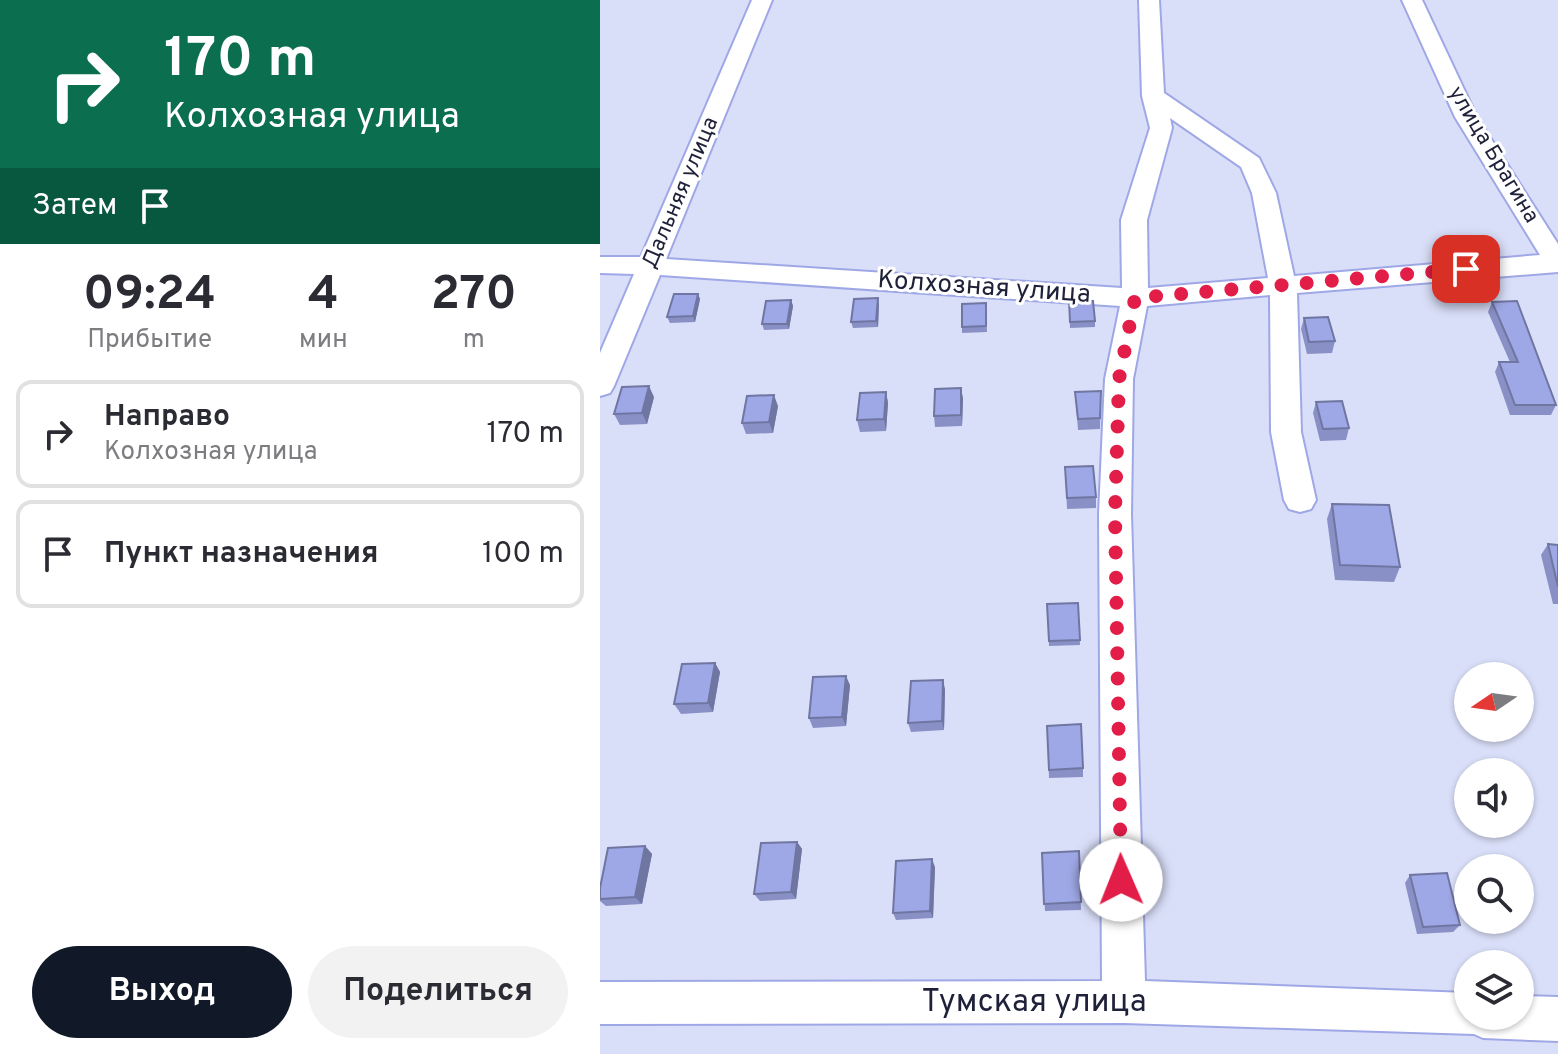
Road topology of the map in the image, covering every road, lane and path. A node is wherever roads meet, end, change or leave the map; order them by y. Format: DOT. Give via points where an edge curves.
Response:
graph roads {
  1 [pos="762,0"];
  2 [pos="1149,0"];
  3 [pos="1412,0"];
  4 [pos="1153,96"];
  5 [pos="1558,263"];
  6 [pos="600,265"];
  7 [pos="651,266"];
  8 [pos="1283,285"];
  9 [pos="1135,298"];
  10 [pos="600,386"];
  11 [pos="1300,500"];
  12 [pos="1124,1002"];
  13 [pos="600,1003"];
  14 [pos="1454,1014"];
  15 [pos="1534,1018"];
  16 [pos="1558,1019"];
  1 -- 7 [label="street, Дальняя улица"];
  2 -- 4 [label="street"];
  3 -- 5 [label="street, улица Брагина" via="1466,117"];
  4 -- 8 [label="street" via="1251,163 1264,193"];
  4 -- 9 [label="street" via="1161,128 1134,220"];
  5 -- 8 [label="street, Колхозная улица"];
  6 -- 7 [label="street, Колхозная улица"];
  7 -- 9 [label="street, Колхозная улица"];
  7 -- 10 [label="street, Дальняя улица"];
  8 -- 9 [label="street, Колхозная улица"];
  8 -- 11 [label="street" via="1286,432"];
  9 -- 12 [label="street" via="1119,379 1115,514"];
  12 -- 13 [label="street, Тумская улица"];
  12 -- 14 [label="street, Тумская улица"];
  15 -- 16 [label="street"];
}
